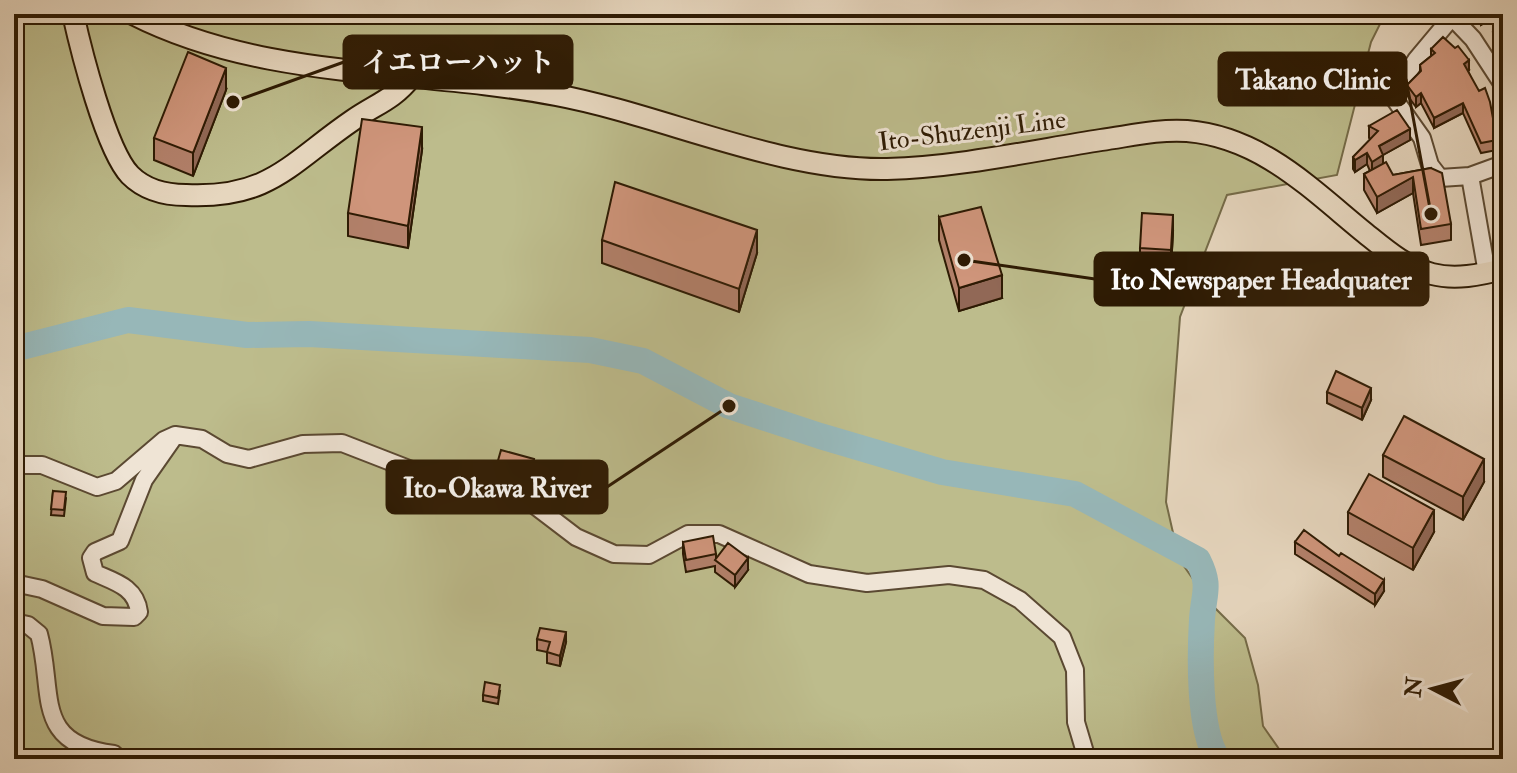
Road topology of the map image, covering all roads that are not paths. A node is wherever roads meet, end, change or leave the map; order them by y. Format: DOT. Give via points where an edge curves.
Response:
graph roads {
  1 [pos="73,14"];
  2 [pos="133,14"];
  3 [pos="411,77"];
  4 [pos="1503,85"];
  5 [pos="1503,164"];
  6 [pos="1470,176"];
  7 [pos="1495,271"];
  8 [pos="175,435"];
  9 [pos="14,465"];
  10 [pos="14,583"];
  11 [pos="14,622"];
  12 [pos="114,754"];
  13 [pos="1087,759"];
  1 -- 3 [label="main road" via="117,153 148,189 181,195 245,192 397,95"];
  2 -- 3 [label="main road, Ito-Shuzenji Line" via="196,43 249,57"];
  3 -- 7 [label="main road, Ito-Shuzenji Line" via="555,94 776,155 885,169 1151,132 1235,139 1269,156 1403,264 1434,275 1469,277"];
  4 -- 6 [label="street" via="1452,17 1393,97 1422,138 1440,178"];
  5 -- 6 [label="street"];
  6 -- 7 [label="street"];
  8 -- 9 [label="street" via="129,472 97,487 42,465"];
  8 -- 10 [label="street" via="144,480 120,541 91,558 95,573 127,587 138,601 134,617 103,616 42,589"];
  8 -- 13 [label="street" via="202,439 227,454 249,459 303,444 356,446 463,490 521,495 576,537 614,554 649,555 688,534 719,534 809,574 867,583 949,575 984,580 1020,600 1062,637 1075,670 1076,722"];
  11 -- 12 [label="street" via="39,634 48,703 70,741 85,751"];
}
